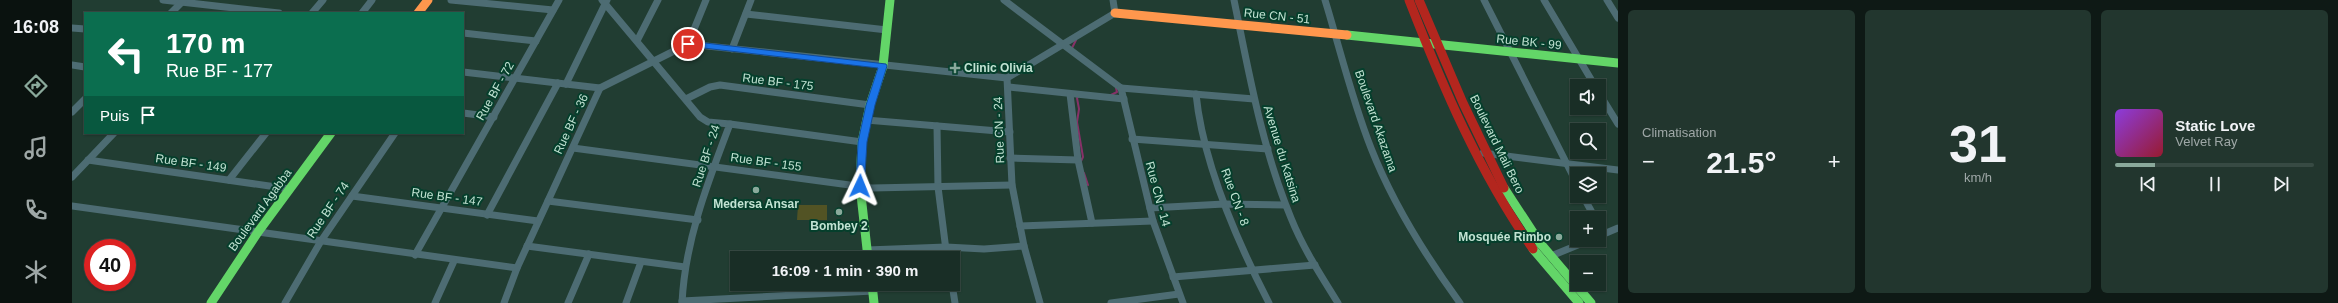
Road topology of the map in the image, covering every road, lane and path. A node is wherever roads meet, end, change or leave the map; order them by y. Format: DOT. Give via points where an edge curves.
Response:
graph roads {
  1 [pos="163,0"];
  2 [pos="323,0"];
  3 [pos="372,0"];
  4 [pos="428,0"];
  5 [pos="451,0"];
  6 [pos="559,0"];
  7 [pos="658,0"];
  8 [pos="706,0"];
  9 [pos="751,0"];
  10 [pos="890,0"];
  11 [pos="1004,0"];
  12 [pos="1113,0"];
  13 [pos="1234,0"];
  14 [pos="1324,0"];
  15 [pos="1409,0"];
  16 [pos="1419,0"];
  17 [pos="1484,0"];
  18 [pos="1544,0"];
  19 [pos="1607,0"];
  20 [pos="183,1"];
  21 [pos="605,1"];
  22 [pos="553,10"];
  23 [pos="172,12"];
  24 [pos="271,12"];
  25 [pos="313,12"];
  26 [pos="363,12"];
  27 [pos="419,12"];
  28 [pos="1115,13"];
  29 [pos="746,14"];
  30 [pos="1618,18"];
  31 [pos="1241,25"];
  32 [pos="72,28"];
  33 [pos="84,29"];
  34 [pos="887,30"];
  35 [pos="464,33"];
  36 [pos="1336,34"];
  37 [pos="536,41"];
  38 [pos="637,41"];
  39 [pos="1426,42"];
  40 [pos="1437,43"];
  41 [pos="688,44"];
  42 [pos="1061,44"];
  43 [pos="732,49"];
  44 [pos="1510,52"];
  45 [pos="1579,59"];
  46 [pos="654,61"];
  47 [pos="1618,63"];
  48 [pos="72,65"];
  49 [pos="883,66"];
  50 [pos="84,67"];
  51 [pos="464,72"];
  52 [pos="515,78"];
  53 [pos="1007,78"];
  54 [pos="1591,79"];
  55 [pos="558,83"];
  56 [pos="566,84"];
  57 [pos="1009,87"];
  58 [pos="600,88"];
  59 [pos="1121,88"];
  60 [pos="1070,94"];
  61 [pos="1196,94"];
  62 [pos="686,99"];
  63 [pos="1124,99"];
  64 [pos="1254,99"];
  65 [pos="76,105"];
  66 [pos="870,105"];
  67 [pos="1606,105"];
  68 [pos="1608,108"];
  69 [pos="1618,109"];
  70 [pos="72,112"];
  71 [pos="464,113"];
  72 [pos="494,117"];
  73 [pos="866,120"];
  74 [pos="730,124"];
  75 [pos="1618,124"];
  76 [pos="937,126"];
  77 [pos="1010,132"];
  78 [pos="113,134"];
  79 [pos="265,134"];
  80 [pos="330,134"];
  81 [pos="394,134"];
  82 [pos="1132,139"];
  83 [pos="862,142"];
  84 [pos="1204,144"];
  85 [pos="573,148"];
  86 [pos="1268,149"];
  87 [pos="1474,152"];
  88 [pos="1486,154"];
  89 [pos="1010,158"];
  90 [pos="88,160"];
  91 [pos="1078,160"];
  92 [pos="1567,164"];
  93 [pos="714,166"];
  94 [pos="1570,170"];
  95 [pos="1618,170"];
  96 [pos="72,177"];
  97 [pos="229,180"];
  98 [pos="1012,185"];
  99 [pos="860,186"];
  100 [pos="938,187"];
  101 [pos="290,189"];
  102 [pos="352,196"];
  103 [pos="548,201"];
  104 [pos="1224,204"];
  105 [pos="1285,205"];
  106 [pos="72,206"];
  107 [pos="441,208"];
  108 [pos="1150,208"];
  109 [pos="487,214"];
  110 [pos="698,220"];
  111 [pos="538,221"];
  112 [pos="1153,221"];
  113 [pos="1092,223"];
  114 [pos="1020,226"];
  115 [pos="1618,228"];
  116 [pos="258,232"];
  117 [pos="1606,233"];
  118 [pos="320,241"];
  119 [pos="527,246"];
  120 [pos="1024,246"];
  121 [pos="946,247"];
  122 [pos="1573,247"];
  123 [pos="868,251"];
  124 [pos="901,251"];
  125 [pos="947,251"];
  126 [pos="589,254"];
  127 [pos="415,255"];
  128 [pos="1551,256"];
  129 [pos="454,261"];
  130 [pos="641,262"];
  131 [pos="1315,265"];
  132 [pos="685,267"];
  133 [pos="517,268"];
  134 [pos="1251,270"];
  135 [pos="1173,277"];
  136 [pos="831,291"];
  137 [pos="872,291"];
  138 [pos="953,291"];
  139 [pos="1179,294"];
  140 [pos="682,302"];
  141 [pos="211,303"];
  142 [pos="285,303"];
  143 [pos="435,303"];
  144 [pos="504,303"];
  145 [pos="568,303"];
  146 [pos="626,303"];
  147 [pos="874,303"];
  148 [pos="955,303"];
  149 [pos="1040,303"];
  150 [pos="1111,303"];
  151 [pos="1183,303"];
  152 [pos="1269,303"];
  153 [pos="1338,303"];
  154 [pos="1460,303"];
  155 [pos="1579,303"];
  156 [pos="1591,303"];
  1 -- 20 [label="street"];
  2 -- 25 [label="street"];
  3 -- 26 [label="street"];
  4 -- 27 [label="main road"];
  5 -- 22 [label="street"];
  6 -- 22 [label="street, Rue BF - 72"];
  7 -- 38 [label="street"];
  8 -- 41 [label="street"];
  9 -- 29 [label="street"];
  10 -- 34 [label="main road"];
  11 -- 42 [label="street"];
  12 -- 28 [label="street"];
  13 -- 31 [label="street, Avenue du Katsina"];
  14 -- 36 [label="street, Boulevard Akazama"];
  15 -- 39 [label="main road, Boulevard Mali Bero"];
  16 -- 40 [label="main road, Boulevard Mali Bero"];
  17 -- 44 [label="street"];
  18 -- 45 [label="street"];
  19 -- 30 [label="street"];
  20 -- 23 [label="street"];
  20 -- 24 [label="street"];
  21 -- 38 [label="street, Rue BF - 24"];
  21 -- 56 [label="street"];
  22 -- 37 [label="street, Rue BF - 72"];
  28 -- 31 [label="main road, Rue CN - 51"];
  28 -- 42 [label="street"];
  29 -- 34 [label="street"];
  29 -- 43 [label="street"];
  31 -- 36 [label="main road, Rue CN - 51"];
  31 -- 64 [label="street, Avenue du Katsina"];
  32 -- 33 [label="street"];
  34 -- 49 [label="main road"];
  35 -- 37 [label="street"];
  36 -- 39 [label="main road, Rue CN - 51"];
  36 -- 154 [label="street, Boulevard Akazama" via="1371,147 1387,185 1436,272"];
  37 -- 52 [label="street, Rue BF - 72"];
  38 -- 46 [label="street, Rue BF - 24"];
  39 -- 40 [label="main road, Rue CN - 51"];
  39 -- 87 [label="main road, Boulevard Mali Bero"];
  40 -- 44 [label="main road, Rue BK - 99"];
  40 -- 88 [label="main road, Boulevard Mali Bero"];
  41 -- 43 [label="street"];
  41 -- 46 [label="street, Rue BF - 36"];
  42 -- 53 [label="street"];
  42 -- 59 [label="street"];
  43 -- 49 [label="street"];
  44 -- 45 [label="main road, Rue BK - 99"];
  44 -- 92 [label="street"];
  45 -- 47 [label="main road, Rue BK - 99"];
  45 -- 54 [label="street"];
  46 -- 58 [label="street, Rue BF - 36"];
  46 -- 62 [label="street, Rue BF - 24"];
  48 -- 50 [label="street"];
  49 -- 53 [label="street"];
  49 -- 66 [label="main road"];
  51 -- 52 [label="street"];
  52 -- 55 [label="street"];
  52 -- 72 [label="street, Rue BF - 72"];
  53 -- 57 [label="street, Rue CN - 24"];
  55 -- 56 [label="street"];
  55 -- 109 [label="street"];
  56 -- 58 [label="street"];
  57 -- 60 [label="street"];
  57 -- 77 [label="street, Rue CN - 24"];
  58 -- 85 [label="street, Rue BF - 36"];
  59 -- 61 [label="street"];
  59 -- 63 [label="street, Rue CN - 14"];
  60 -- 63 [label="street"];
  60 -- 91 [label="street"];
  61 -- 64 [label="street"];
  61 -- 84 [label="street, Rue CN - 8"];
  62 -- 66 [label="street, Rue BF - 175" via="720,85"];
  62 -- 74 [label="street, Rue BF - 24" via="703,120"];
  63 -- 82 [label="street, Rue CN - 14"];
  64 -- 86 [label="street, Avenue du Katsina"];
  65 -- 70 [label="street"];
  66 -- 73 [label="main road"];
  67 -- 68 [label="street"];
  68 -- 69 [label="street"];
  68 -- 75 [label="street"];
  71 -- 72 [label="street"];
  72 -- 107 [label="street, Rue BF - 72"];
  73 -- 76 [label="street"];
  73 -- 83 [label="main road"];
  74 -- 83 [label="street"];
  74 -- 93 [label="street, Rue BF - 24"];
  76 -- 77 [label="street"];
  76 -- 100 [label="street"];
  77 -- 89 [label="street, Rue CN - 24"];
  78 -- 90 [label="street"];
  79 -- 97 [label="street"];
  80 -- 101 [label="main road, Boulevard Agabba"];
  81 -- 102 [label="street, Rue BF - 74"];
  82 -- 84 [label="street"];
  82 -- 108 [label="street, Rue CN - 14"];
  83 -- 99 [label="main road"];
  84 -- 86 [label="street"];
  84 -- 104 [label="street, Rue CN - 8"];
  85 -- 93 [label="street, Rue BF - 155"];
  85 -- 103 [label="street, Rue BF - 36"];
  86 -- 105 [label="street, Avenue du Katsina"];
  87 -- 88 [label="street"];
  87 -- 155 [label="main road, Boulevard Mali Bero" via="1502,203 1541,259"];
  88 -- 92 [label="street"];
  88 -- 128 [label="main road, Boulevard Mali Bero" via="1514,205"];
  89 -- 91 [label="street"];
  89 -- 98 [label="street, Rue CN - 24"];
  90 -- 96 [label="street"];
  90 -- 97 [label="street, Rue BF - 149"];
  91 -- 113 [label="street"];
  92 -- 94 [label="street"];
  92 -- 95 [label="street"];
  93 -- 99 [label="street, Rue BF - 155"];
  93 -- 110 [label="street, Rue BF - 24"];
  97 -- 101 [label="street, Rue BF - 149"];
  98 -- 100 [label="street, Rue BF - 155"];
  98 -- 114 [label="street, Rue CN - 24"];
  99 -- 100 [label="street, Rue BF - 155"];
  99 -- 123 [label="main road"];
  100 -- 121 [label="street"];
  101 -- 116 [label="main road, Boulevard Agabba"];
  102 -- 107 [label="street, Rue BF - 147"];
  102 -- 118 [label="street, Rue BF - 74"];
  103 -- 110 [label="street"];
  103 -- 111 [label="street, Rue BF - 36"];
  104 -- 105 [label="street"];
  104 -- 108 [label="street"];
  104 -- 134 [label="street, Rue CN - 8"];
  105 -- 131 [label="street, Avenue du Katsina"];
  106 -- 116 [label="street"];
  107 -- 109 [label="street, Rue BF - 147"];
  107 -- 127 [label="street, Rue BF - 72"];
  108 -- 112 [label="street, Rue CN - 14"];
  109 -- 111 [label="street, Rue BF - 147"];
  110 -- 132 [label="street, Rue BF - 24"];
  111 -- 119 [label="street, Rue BF - 36"];
  112 -- 113 [label="street"];
  112 -- 135 [label="street, Rue CN - 14"];
  113 -- 114 [label="street"];
  114 -- 120 [label="street, Rue CN - 24"];
  115 -- 117 [label="street"];
  116 -- 118 [label="street"];
  116 -- 141 [label="main road, Boulevard Agabba"];
  118 -- 127 [label="street"];
  118 -- 142 [label="street, Rue BF - 74"];
  119 -- 126 [label="street"];
  119 -- 133 [label="street, Rue BF - 36"];
  120 -- 121 [label="street" via="984,249"];
  120 -- 149 [label="street, Rue CN - 24"];
  121 -- 124 [label="street"];
  121 -- 125 [label="street"];
  122 -- 128 [label="street"];
  126 -- 130 [label="street"];
  126 -- 145 [label="street"];
  127 -- 129 [label="street"];
  128 -- 156 [label="main road, Boulevard Mali Bero"];
  129 -- 133 [label="street"];
  129 -- 143 [label="street"];
  130 -- 132 [label="street"];
  130 -- 146 [label="street"];
  131 -- 134 [label="street"];
  131 -- 153 [label="street, Avenue du Katsina"];
  132 -- 140 [label="street, Rue BF - 24"];
  133 -- 144 [label="street, Rue BF - 36"];
  134 -- 135 [label="street"];
  134 -- 152 [label="street, Rue CN - 8"];
  135 -- 139 [label="street, Rue CN - 14"];
  136 -- 140 [label="street"];
  137 -- 147 [label="main road"];
  138 -- 148 [label="street"];
  139 -- 150 [label="street"];
  139 -- 151 [label="street, Rue CN - 14"];
}
